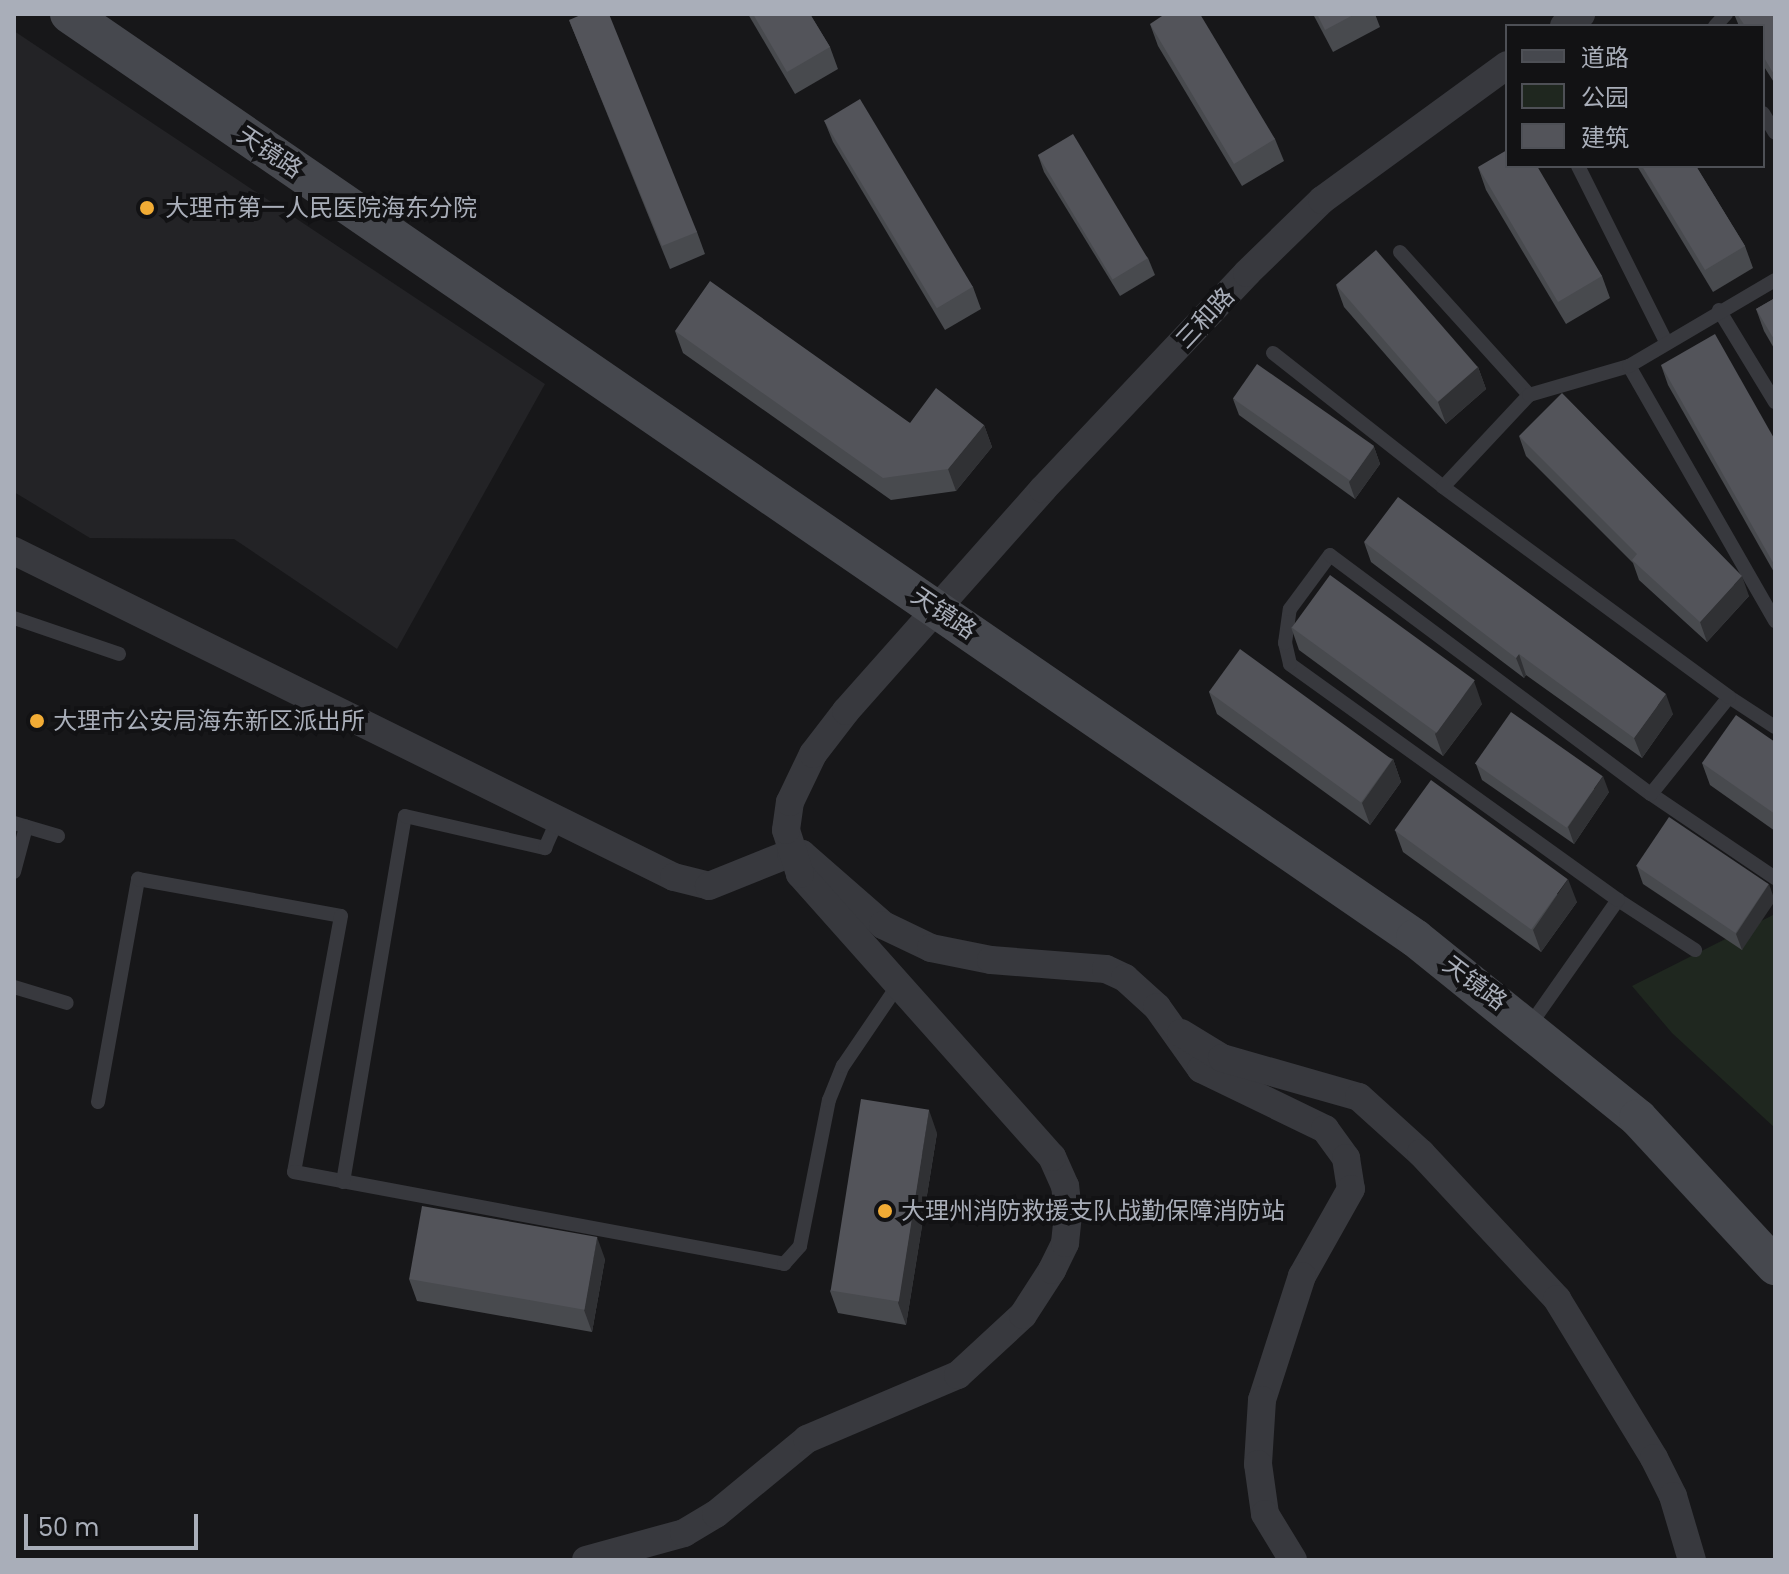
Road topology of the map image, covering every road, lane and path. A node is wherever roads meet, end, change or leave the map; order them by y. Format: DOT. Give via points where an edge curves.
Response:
graph roads {
  1 [pos="69,14"];
  2 [pos="1505,66"];
  3 [pos="1579,168"];
  4 [pos="1400,252"];
  5 [pos="1775,280"];
  6 [pos="1719,310"];
  7 [pos="1666,342"];
  8 [pos="1273,353"];
  9 [pos="1629,366"];
  10 [pos="1529,395"];
  11 [pos="1775,402"];
  12 [pos="1443,487"];
  13 [pos="14,551"];
  14 [pos="940,610"];
  15 [pos="14,618"];
  16 [pos="1775,621"];
  17 [pos="119,654"];
  18 [pos="1729,697"];
  19 [pos="1775,727"];
  20 [pos="1651,794"];
  21 [pos="558,819"];
  22 [pos="20,825"];
  23 [pos="58,836"];
  24 [pos="791,853"];
  25 [pos="14,872"];
  26 [pos="1775,878"];
  27 [pos="1618,900"];
  28 [pos="1695,950"];
  29 [pos="898,985"];
  30 [pos="14,987"];
  31 [pos="67,1003"];
  32 [pos="1530,1025"];
  33 [pos="1170,1027"];
  34 [pos="98,1102"];
  35 [pos="343,1182"];
  36 [pos="1775,1266"];
  37 [pos="586,1560"];
  38 [pos="1293,1560"];
  39 [pos="1692,1560"];
  1 -- 14 [label="street, 天镜路"];
  2 -- 14 [label="street, 三和路" via="1322,200 1043,489"];
  3 -- 7 [label="lane"];
  4 -- 10 [label="lane"];
  5 -- 6 [label="lane"];
  6 -- 7 [label="lane"];
  6 -- 11 [label="lane"];
  7 -- 9 [label="lane"];
  8 -- 12 [label="lane"];
  9 -- 10 [label="lane"];
  9 -- 16 [label="lane"];
  10 -- 12 [label="lane"];
  12 -- 18 [label="lane"];
  13 -- 21 [label="street"];
  14 -- 24 [label="street, 三和路" via="813,754 790,802 786,830"];
  14 -- 32 [label="street, 天镜路" via="1336,881"];
  15 -- 17 [label="lane"];
  18 -- 19 [label="lane"];
  18 -- 20 [label="lane"];
  20 -- 26 [label="lane"];
  20 -- 27 [label="lane" via="1330,555 1290,609 1285,643 1290,664"];
  21 -- 24 [label="street" via="694,884 723,882"];
  21 -- 35 [label="lane" via="545,848 405,816"];
  22 -- 23 [label="lane"];
  22 -- 25 [label="lane"];
  24 -- 29 [label="street" via="815,893"];
  24 -- 33 [label="street" via="802,854 883,925 907,939 991,960 1106,969 1137,987"];
  27 -- 28 [label="lane"];
  27 -- 32 [label="lane"];
  29 -- 35 [label="lane" via="843,1066 829,1100 800,1246 784,1264"];
  29 -- 37 [label="street" via="1052,1157 1065,1186 1068,1213 1065,1243 1052,1270 1012,1326 958,1375 807,1439 716,1514 684,1533"];
  30 -- 31 [label="lane"];
  32 -- 36 [label="street, 天镜路" via="1679,1157"];
  33 -- 38 [label="street" via="1201,1069 1224,1085 1325,1129 1351,1171 1344,1208 1302,1276 1262,1400 1258,1464 1265,1514"];
  33 -- 39 [label="street" via="1222,1058 1359,1097 1421,1153 1557,1299 1654,1458 1673,1496"];
  34 -- 35 [label="lane" via="138,879 341,916 294,1172"];
}
